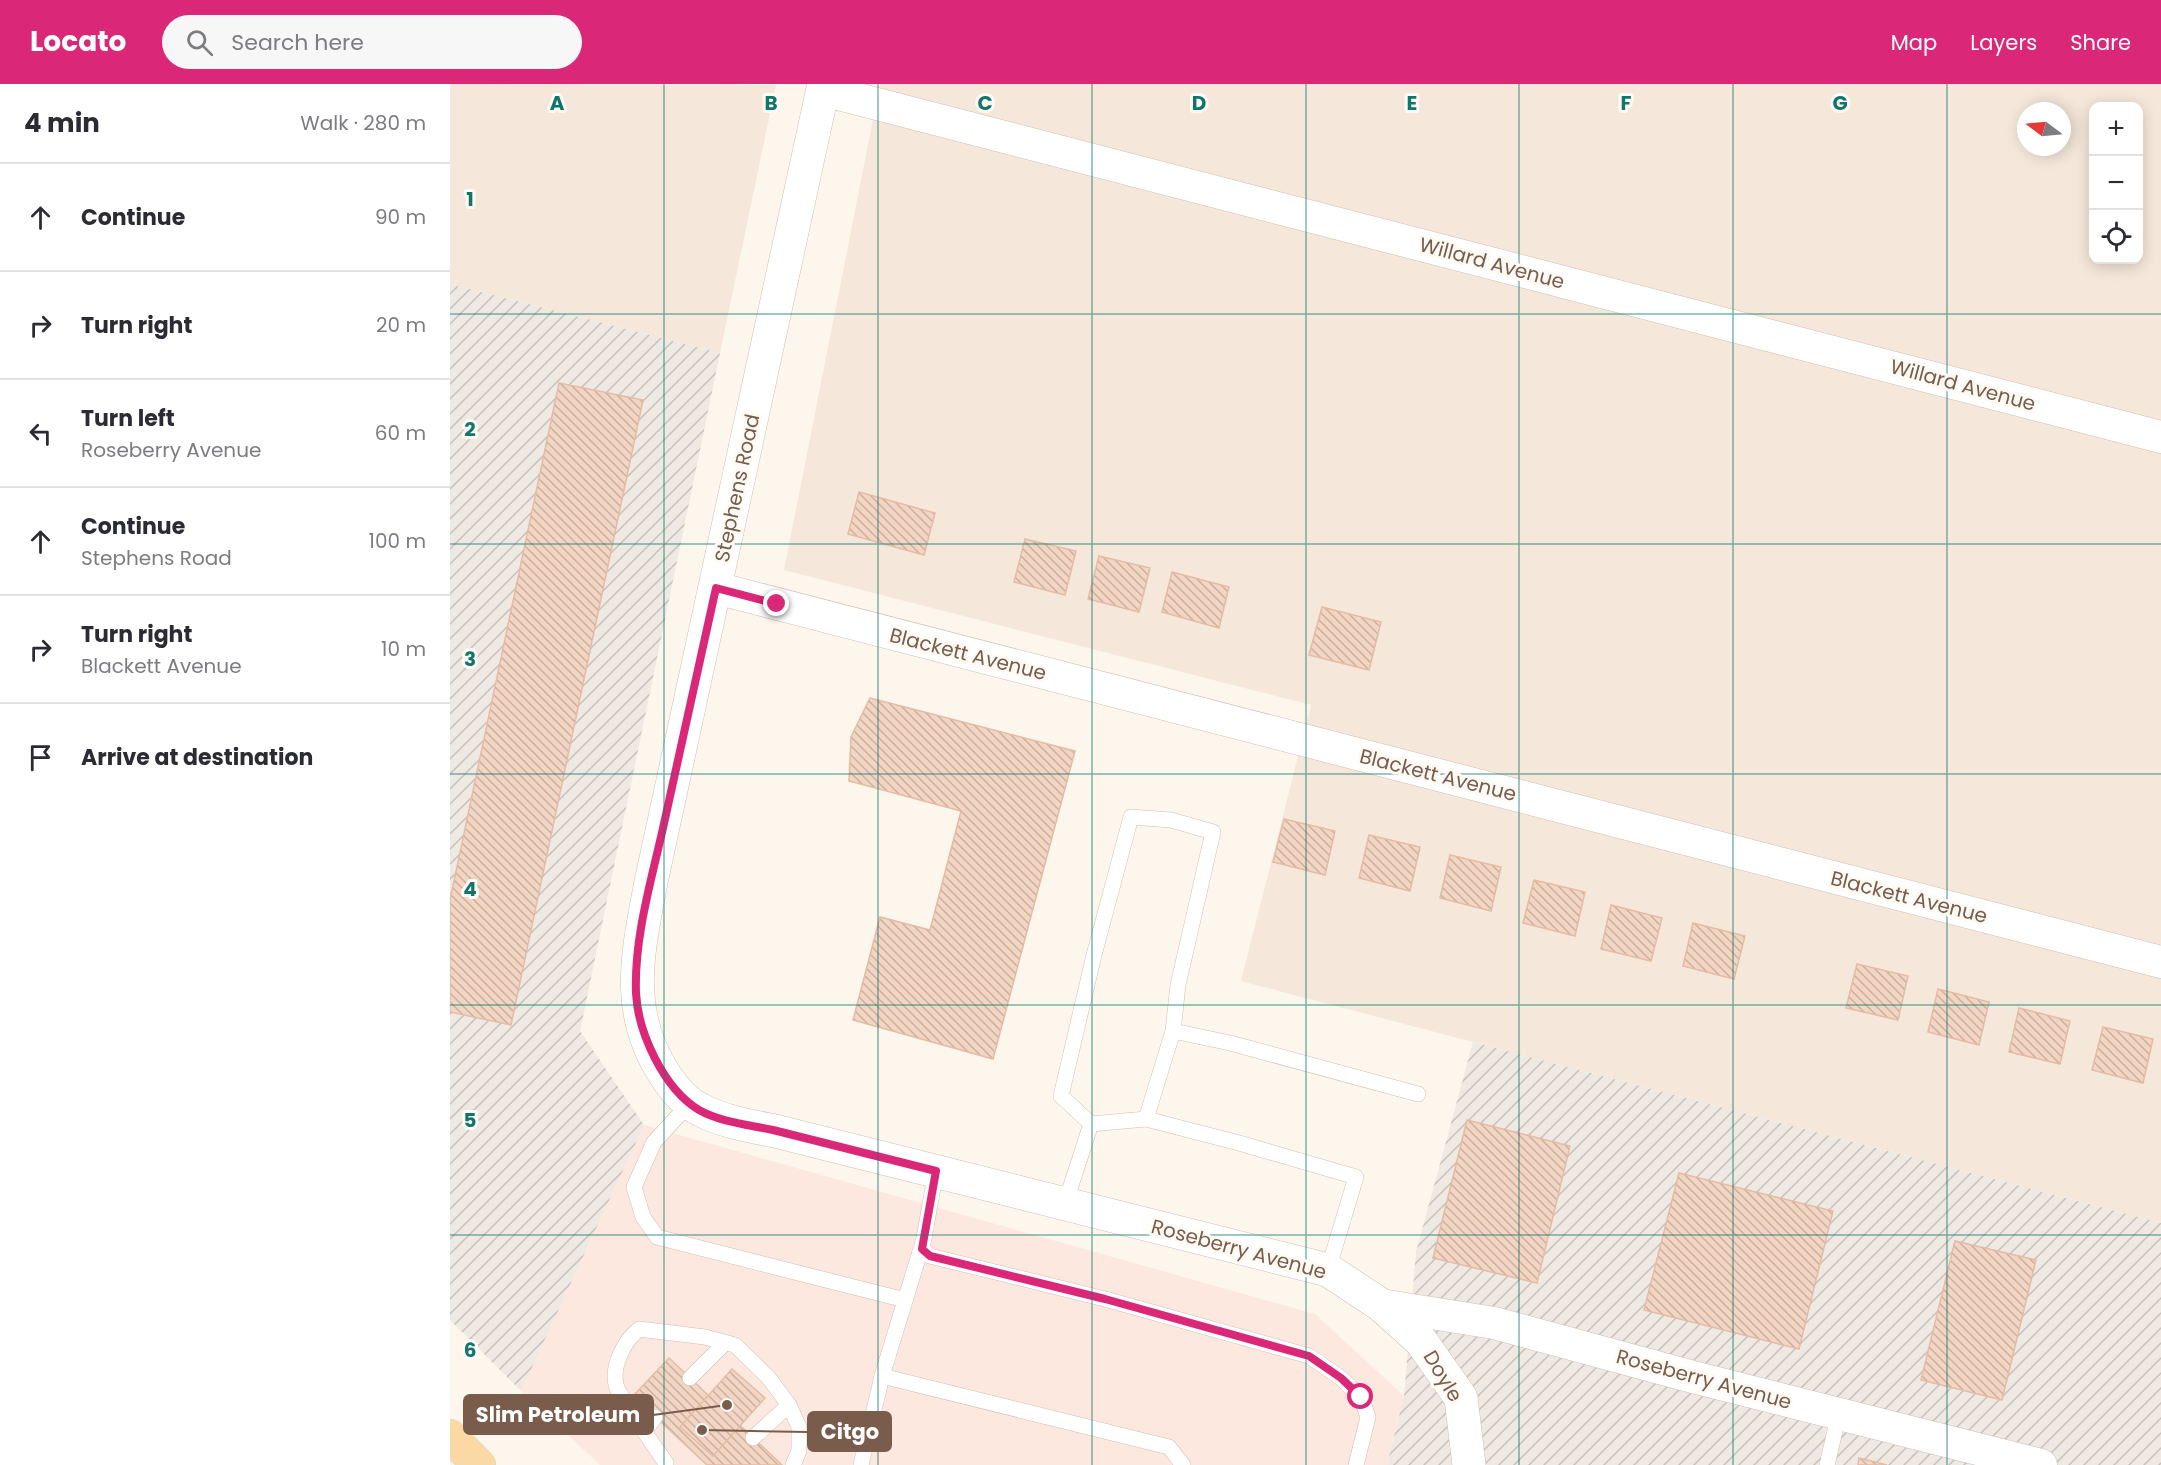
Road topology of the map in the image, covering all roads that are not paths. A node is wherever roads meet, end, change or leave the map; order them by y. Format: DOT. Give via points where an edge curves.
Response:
graph roads {
  1 [pos="820,86"];
  2 [pos="2161,437"];
  3 [pos="716,588"];
  4 [pos="2161,962"];
  5 [pos="1173,1031"];
  6 [pos="659,1066"];
  7 [pos="1418,1094"];
  8 [pos="690,1103"];
  9 [pos="1146,1119"];
  10 [pos="1091,1124"];
  11 [pos="936,1171"];
  12 [pos="1065,1204"];
  13 [pos="924,1237"];
  14 [pos="1328,1270"];
  15 [pos="905,1300"];
  16 [pos="1381,1305"];
  17 [pos="725,1343"];
  18 [pos="882,1376"];
  19 [pos="690,1378"];
  20 [pos="789,1404"];
  21 [pos="1839,1414"];
  22 [pos="655,1417"];
  23 [pos="644,1432"];
  24 [pos="450,1436"];
  25 [pos="753,1438"];
  26 [pos="666,1464"];
  27 [pos="479,1465"];
  28 [pos="793,1465"];
  29 [pos="861,1465"];
  30 [pos="1183,1465"];
  31 [pos="1356,1465"];
  32 [pos="1469,1465"];
  33 [pos="1827,1465"];
  34 [pos="2041,1465"];
  1 -- 2 [label="street, Willard Avenue"];
  1 -- 3 [label="street, Stephens Road"];
  3 -- 4 [label="street, Blackett Avenue"];
  3 -- 6 [label="street, Stephens Road" via="637,953 636,996 645,1034"];
  5 -- 7 [label="lane"];
  5 -- 9 [label="lane"];
  5 -- 10 [label="lane" via="1178,985 1213,832 1171,820 1131,817 1061,1096"];
  6 -- 8 [label="street, Roseberry Avenue" via="675,1090"];
  8 -- 11 [label="street, Roseberry Avenue" via="734,1123"];
  8 -- 15 [label="lane" via="654,1142 634,1186 643,1217 657,1237"];
  9 -- 10 [label="lane"];
  9 -- 14 [label="lane" via="1356,1177"];
  10 -- 12 [label="lane"];
  11 -- 12 [label="street, Roseberry Avenue"];
  11 -- 13 [label="lane"];
  12 -- 14 [label="street, Roseberry Avenue"];
  13 -- 15 [label="lane"];
  13 -- 31 [label="lane" via="922,1249 930,1256 1105,1299 1309,1356 1361,1397 1368,1417"];
  14 -- 16 [label="street, Roseberry Avenue"];
  15 -- 18 [label="lane"];
  16 -- 21 [label="street, Roseberry Avenue" via="1494,1323"];
  16 -- 32 [label="street, Doyle" via="1421,1341 1461,1398"];
  17 -- 19 [label="lane"];
  17 -- 20 [label="lane" via="735,1345"];
  17 -- 23 [label="lane" via="639,1329 629,1337 615,1374 617,1388"];
  18 -- 29 [label="lane"];
  18 -- 30 [label="lane" via="1169,1447"];
  20 -- 25 [label="lane"];
  20 -- 28 [label="lane" via="799,1427 799,1451"];
  21 -- 33 [label="lane"];
  21 -- 34 [label="street, Roseberry Avenue"];
  22 -- 23 [label="lane"];
  23 -- 26 [label="lane"];
  24 -- 27 [label="main road"];
}
